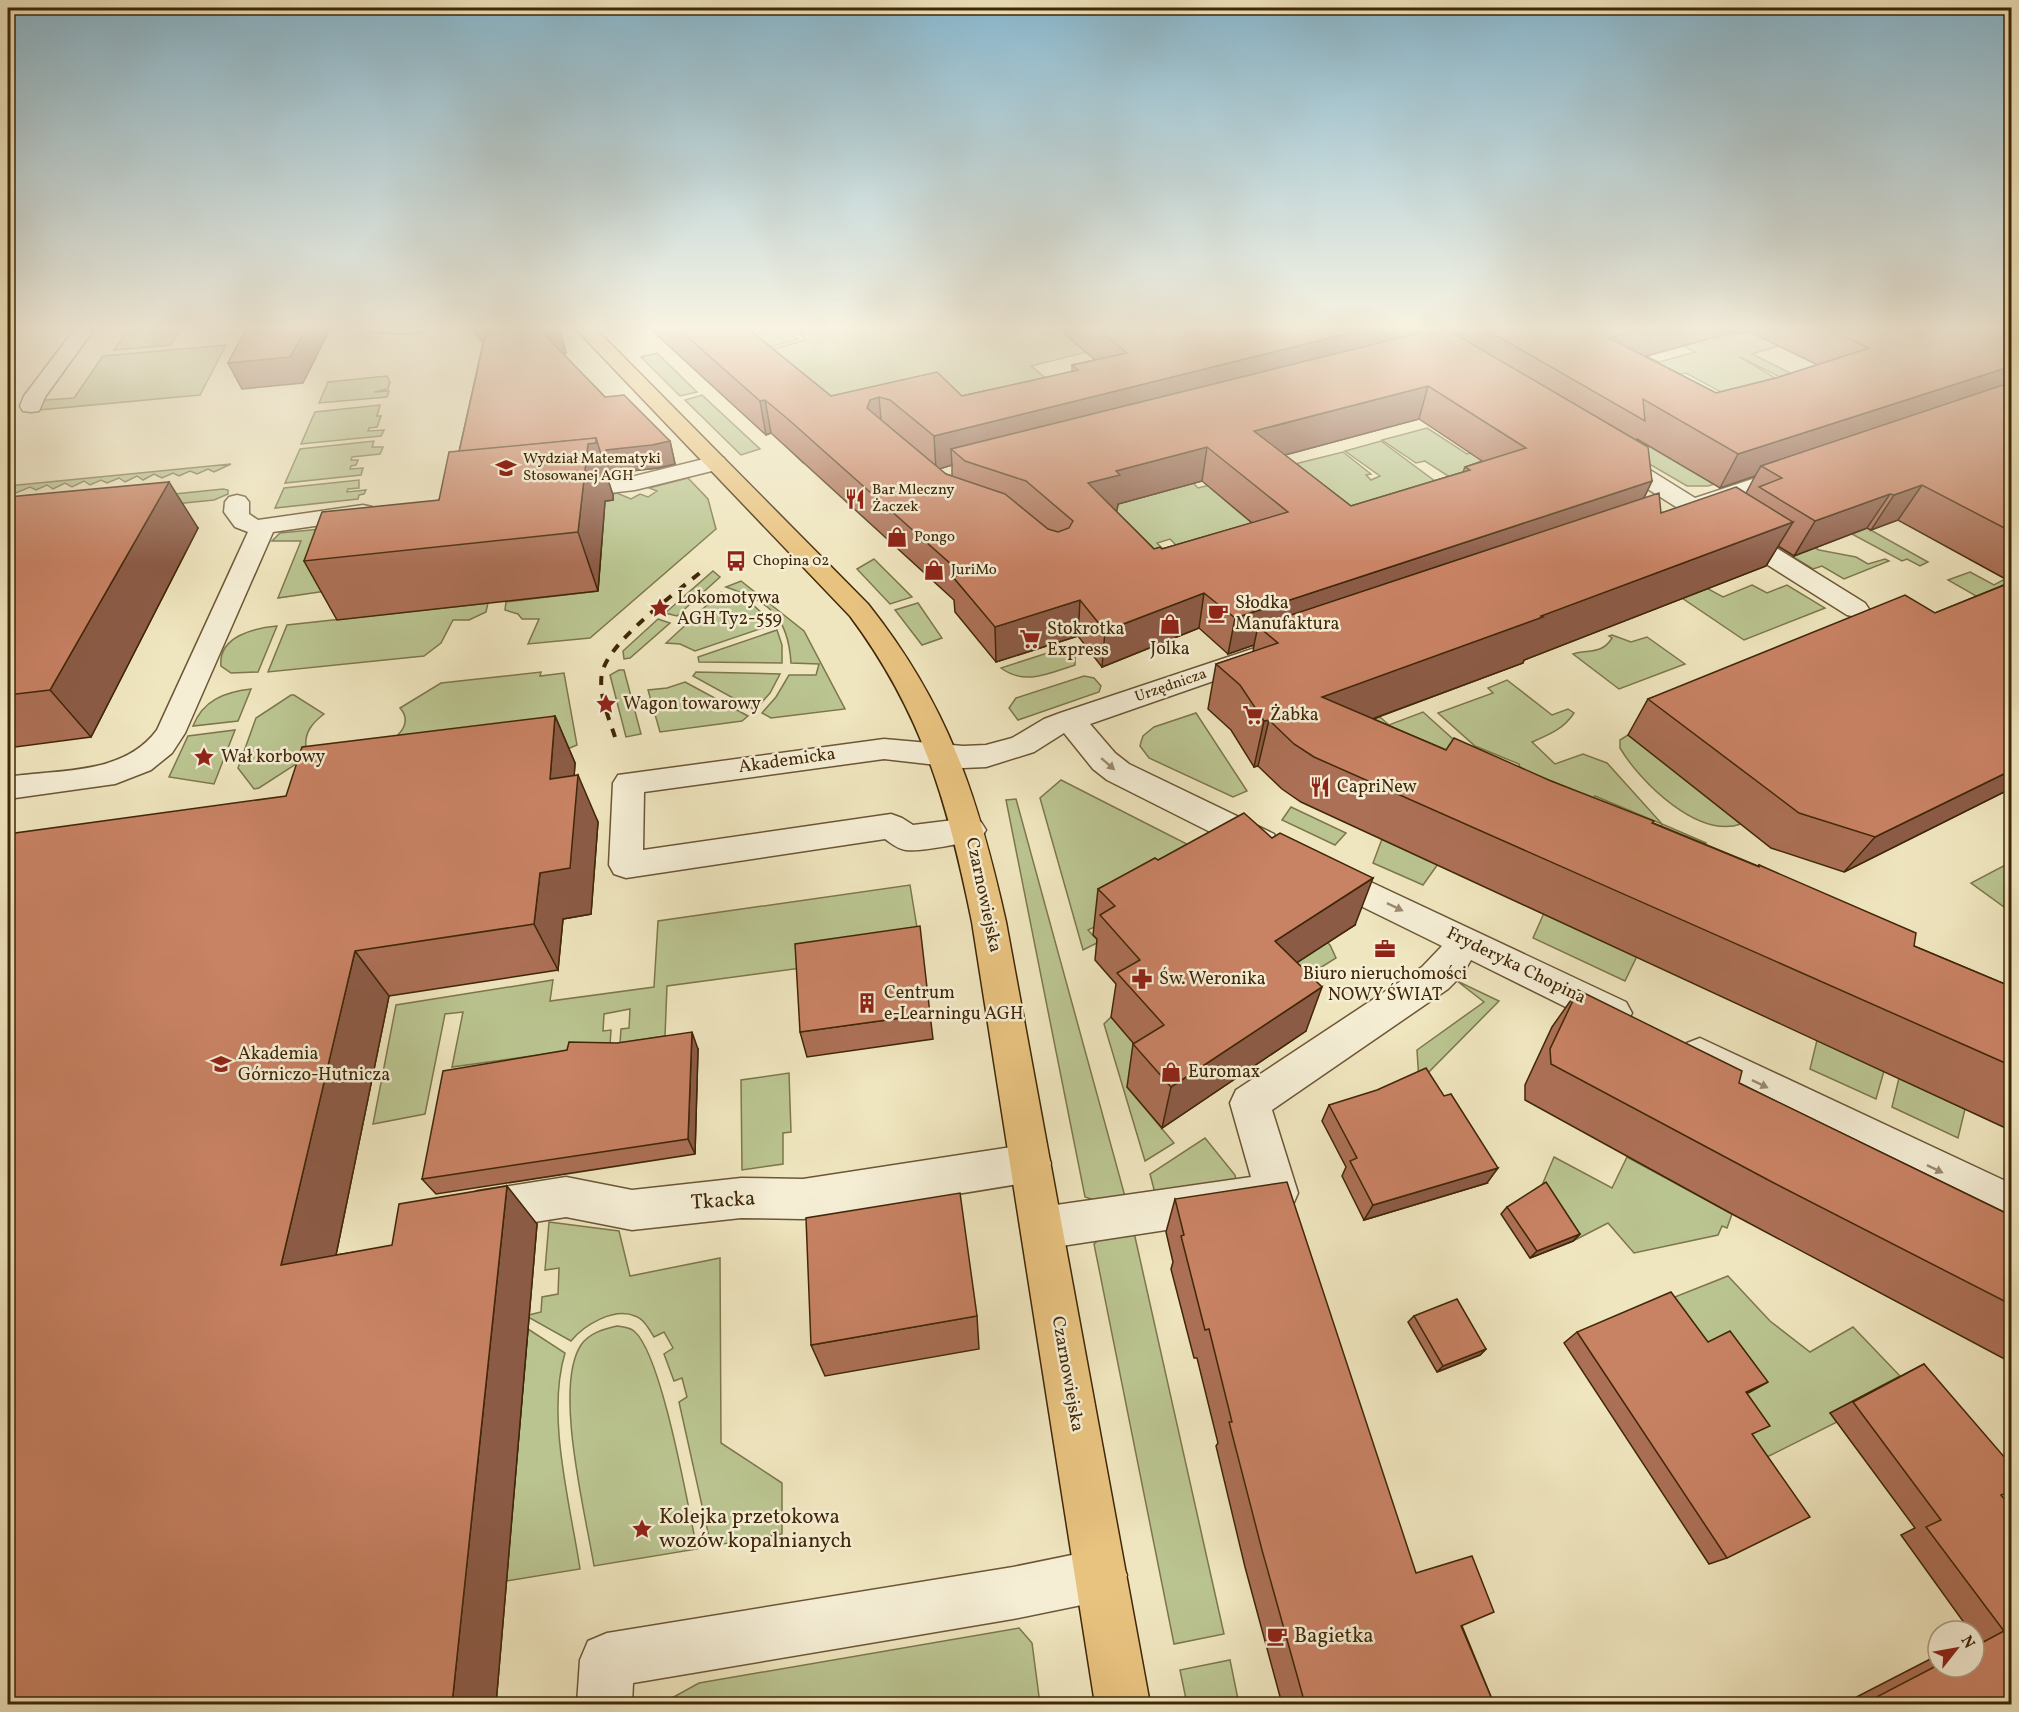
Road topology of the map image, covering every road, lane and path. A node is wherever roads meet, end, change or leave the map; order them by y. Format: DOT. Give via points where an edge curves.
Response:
graph roads {
  1 [pos="659,405"];
  2 [pos="1600,449"];
  3 [pos="716,463"];
  4 [pos="1816,465"];
  5 [pos="539,494"];
  6 [pos="237,502"];
  7 [pos="1694,507"];
  8 [pos="381,511"];
  9 [pos="1660,518"];
  10 [pos="263,527"];
  11 [pos="1856,609"];
  12 [pos="1284,647"];
  13 [pos="1070,720"];
  14 [pos="945,756"];
  15 [pos="8,788"];
  16 [pos="969,830"];
  17 [pos="1464,941"];
  18 [pos="1031,1163"];
  19 [pos="2012,1206"];
  20 [pos="438,1218"];
  21 [pos="1042,1228"];
  22 [pos="1101,1575"];
  23 [pos="605,1704"];
  24 [pos="1123,1704"];
  1 -- 3 [label="main road, Czarnowiejska"];
  2 -- 7 [label="street"];
  3 -- 5 [label="street" via="631,484"];
  3 -- 14 [label="main road, Czarnowiejska" via="871,624 914,693"];
  4 -- 7 [label="street"];
  6 -- 10 [label="street" via="241,520"];
  7 -- 9 [label="street"];
  7 -- 11 [label="street"];
  8 -- 10 [label="street"];
  10 -- 15 [label="street" via="170,734 156,752 115,774"];
  12 -- 13 [label="street, Urzędnicza"];
  13 -- 14 [label="street, Urzędnicza" via="1023,745 993,754"];
  13 -- 17 [label="street, Fryderyka Chopina, one-way" via="1104,761 1128,779"];
  14 -- 16 [label="main road, Czarnowiejska"];
  14 -- 16 [label="street, Akademicka" via="884,749 629,783 626,865 891,826 907,838"];
  16 -- 18 [label="main road, Czarnowiejska"];
  17 -- 19 [label="street, Fryderyka Chopina, one-way"];
  17 -- 21 [label="street" via="1435,978 1251,1102 1277,1193"];
  18 -- 20 [label="street, Tkacka" via="803,1199 741,1198 632,1210 566,1197"];
  18 -- 21 [label="main road, Czarnowiejska"];
  21 -- 22 [label="main road, Czarnowiejska"];
  22 -- 23 [label="street" via="607,1660"];
  22 -- 24 [label="main road, Czarnowiejska"];
}
